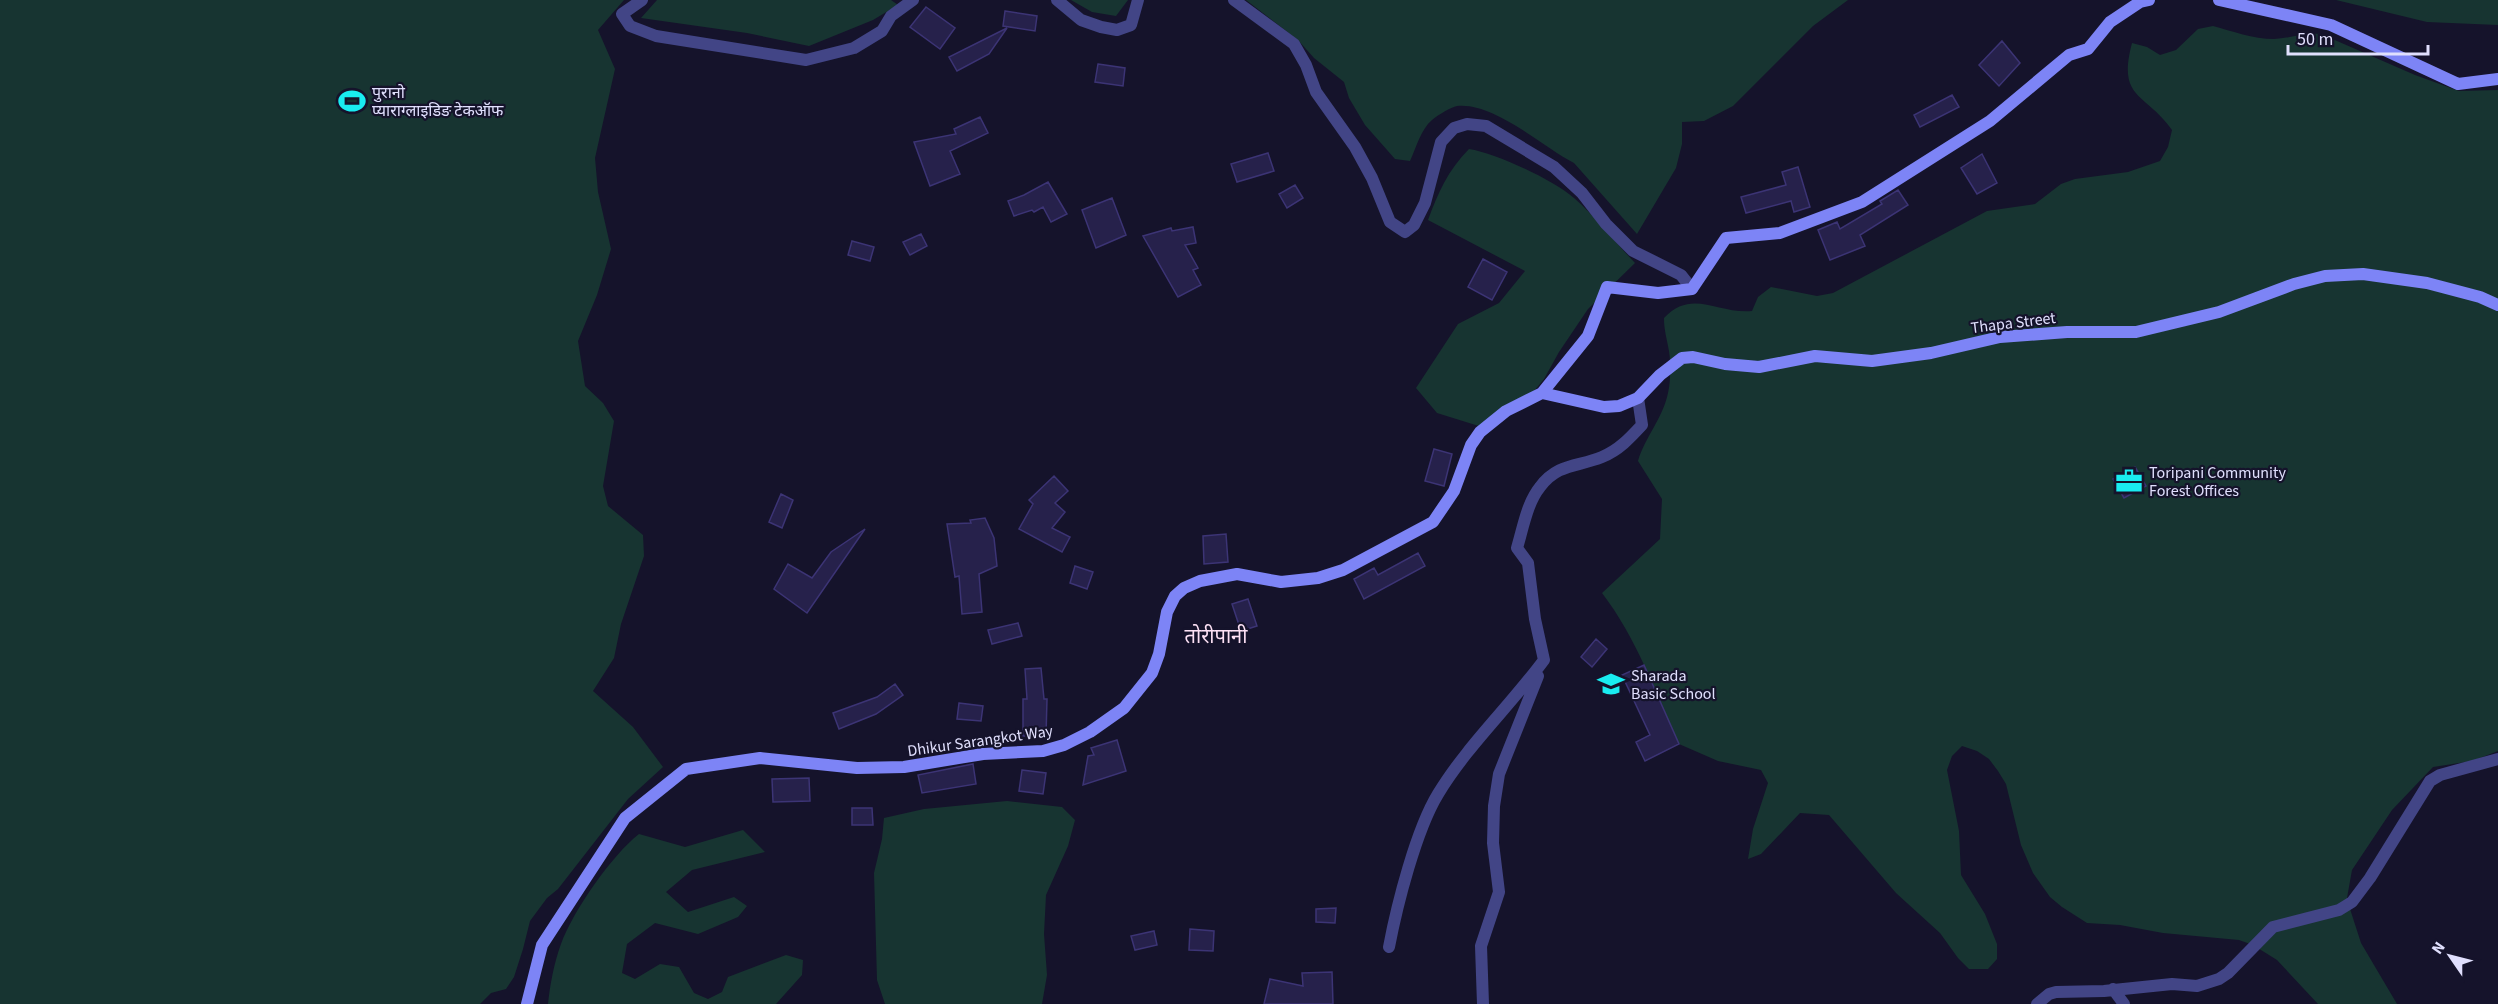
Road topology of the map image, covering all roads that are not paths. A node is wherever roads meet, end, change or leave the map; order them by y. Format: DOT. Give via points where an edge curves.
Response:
graph roads {
  1 [pos="642,0"];
  2 [pos="913,0"];
  3 [pos="1057,0"];
  4 [pos="1138,0"];
  5 [pos="1234,0"];
  6 [pos="2149,0"];
  7 [pos="2219,0"];
  8 [pos="2498,79"];
  9 [pos="1692,290"];
  10 [pos="2498,305"];
  11 [pos="1542,393"];
  12 [pos="1638,398"];
  13 [pos="1544,660"];
  14 [pos="2498,759"];
  15 [pos="1389,947"];
  16 [pos="2113,990"];
  17 [pos="527,1004"];
  18 [pos="1483,1004"];
  19 [pos="2037,1004"];
  20 [pos="2124,1004"];
  1 -- 2 [label="street" via="622,14 630,27 656,36 806,60 854,48 882,31 891,16"];
  3 -- 4 [label="street" via="1081,20 1117,30 1131,25"];
  5 -- 9 [label="street" via="1294,44 1316,92 1372,178 1390,222 1405,232 1414,225 1425,203 1441,142 1454,128 1467,124 1486,126 1554,167 1634,251 1681,275"];
  6 -- 9 [label="street" via="2110,22 2088,49 2069,55 1989,121 1862,202 1780,233 1726,238"];
  7 -- 8 [label="street" via="2331,25 2458,84"];
  9 -- 11 [label="street" via="1659,293 1607,287 1588,336"];
  10 -- 12 [label="street, Thapa Street" via="2427,283 2363,274 2325,276 2219,312 2136,332 2000,337 1931,353 1872,361 1815,356 1759,367 1682,358"];
  11 -- 12 [label="street" via="1605,406 1619,406"];
  11 -- 17 [label="street, Dhikur Sarangkot Way" via="1506,411 1480,432 1442,511 1418,531 1343,570 1318,578 1281,582 1238,574 1184,588 1167,612 1159,654 1140,690 1115,714 1064,745 1043,751 983,754 904,767 857,768 760,758 686,769 625,818 542,945"];
  12 -- 13 [label="street" via="1642,425 1626,444 1602,457 1558,469 1540,487 1529,508 1517,548 1528,563"];
  13 -- 15 [label="street" via="1437,795 1421,832"];
  13 -- 18 [label="street" via="1499,774 1493,843 1499,892 1481,946"];
  14 -- 16 [label="street" via="2430,781 2365,885 2352,902 2339,910 2273,927 2228,973 2209,983"];
  16 -- 19 [label="street" via="2056,992"];
  16 -- 20 [label="street"];
}
